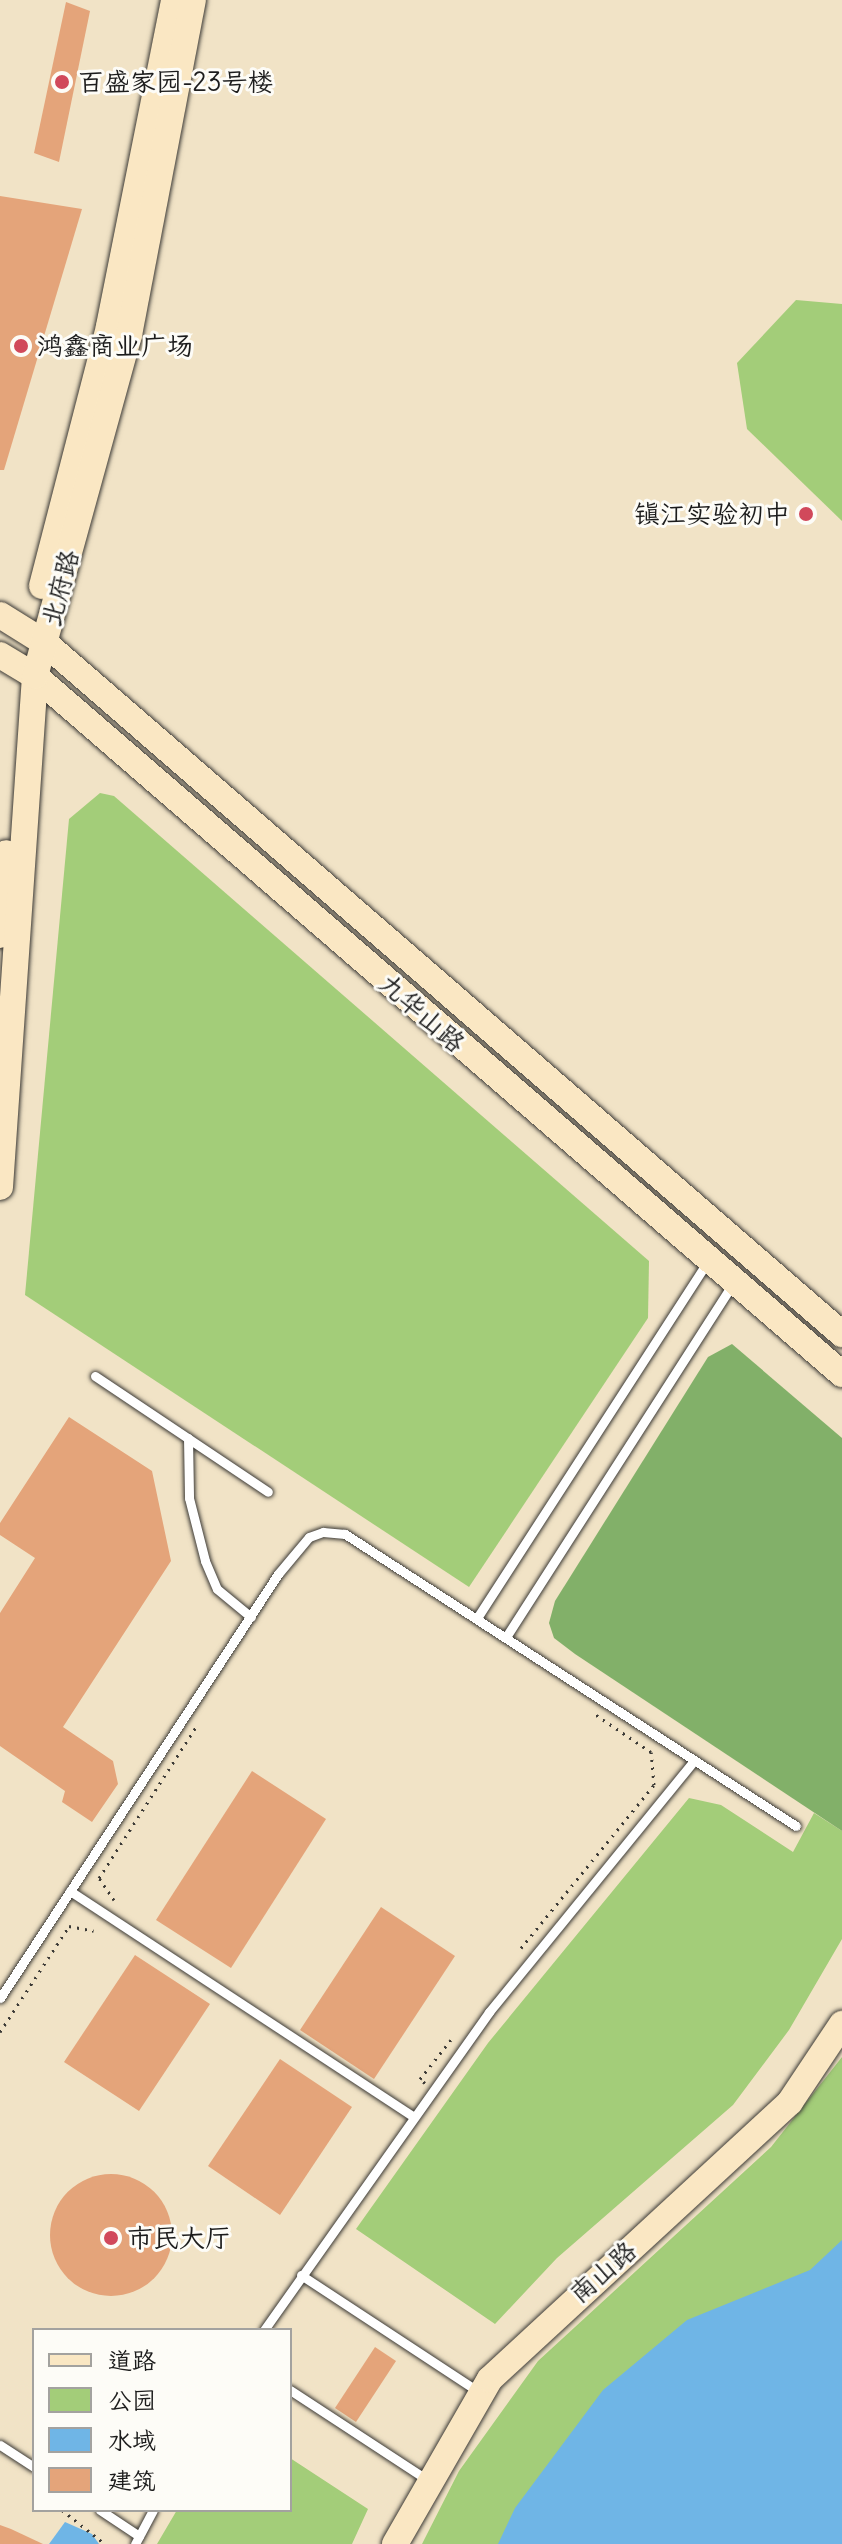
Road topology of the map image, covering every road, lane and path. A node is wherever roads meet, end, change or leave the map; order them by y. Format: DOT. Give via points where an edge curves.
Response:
graph roads {
  1 [pos="174,0"];
  2 [pos="193,0"];
  3 [pos="0,615"];
  4 [pos="37,638"];
  5 [pos="18,666"];
  6 [pos="0,935"];
  7 [pos="0,1187"];
  8 [pos="708,1261"];
  9 [pos="733,1283"];
  10 [pos="842,1334"];
  11 [pos="842,1374"];
  12 [pos="95,1376"];
  13 [pos="188,1438"];
  14 [pos="268,1492"];
  15 [pos="251,1617"];
  16 [pos="477,1618"];
  17 [pos="506,1637"];
  18 [pos="583,1706"];
  19 [pos="205,1714"];
  20 [pos="694,1761"];
  21 [pos="796,1826"];
  22 [pos="70,1891"];
  23 [pos="114,1900"];
  24 [pos="94,1931"];
  25 [pos="520,1950"];
  26 [pos="0,1998"];
  27 [pos="842,2024"];
  28 [pos="0,2032"];
  29 [pos="456,2032"];
  30 [pos="432,2088"];
  31 [pos="411,2115"];
  32 [pos="301,2275"];
  33 [pos="265,2328"];
  34 [pos="292,2391"];
  35 [pos="481,2394"];
  36 [pos="0,2445"];
  37 [pos="32,2466"];
  38 [pos="426,2479"];
  39 [pos="65,2512"];
  40 [pos="102,2512"];
  41 [pos="152,2512"];
  42 [pos="137,2540"];
  43 [pos="105,2544"];
  44 [pos="395,2544"];
  1 -- 4 [label="main road, 北府路" via="109,326"];
  2 -- 4 [label="main road, 北府路" via="129,335"];
  3 -- 4 [label="main road, 九华山路"];
  4 -- 5 [label="main road, 北府路"];
  4 -- 10 [label="main road, 九华山路"];
  5 -- 6 [label="main road, 北府路"];
  5 -- 7 [label="main road, 北府路"];
  5 -- 8 [label="main road, 九华山路"];
  8 -- 9 [label="main road, 九华山路"];
  8 -- 16 [label="lane"];
  9 -- 11 [label="main road, 九华山路"];
  9 -- 17 [label="lane"];
  12 -- 13 [label="lane"];
  13 -- 14 [label="lane"];
  13 -- 15 [label="lane" via="189,1498 205,1561 217,1589"];
  15 -- 16 [label="lane" via="295,1551 323,1532 345,1534"];
  15 -- 22 [label="lane"];
  16 -- 17 [label="lane"];
  17 -- 20 [label="lane"];
  18 -- 25 [label="path" via="647,1748 657,1776"];
  19 -- 23 [label="path" via="99,1878"];
  20 -- 21 [label="lane"];
  20 -- 30 [label="lane"];
  22 -- 26 [label="lane"];
  22 -- 31 [label="lane"];
  24 -- 28 [label="path" via="69,1926"];
  27 -- 35 [label="main road, 南山路" via="790,2102 550,2318"];
  29 -- 30 [label="path" via="420,2079"];
  30 -- 31 [label="lane"];
  31 -- 32 [label="lane"];
  32 -- 33 [label="lane"];
  32 -- 35 [label="lane"];
  34 -- 38 [label="lane"];
  35 -- 38 [label="main road, 南山路"];
  36 -- 37 [label="lane"];
  38 -- 44 [label="main road, 南山路"];
  39 -- 43 [label="path"];
  40 -- 42 [label="lane"];
  41 -- 42 [label="lane"];
}
